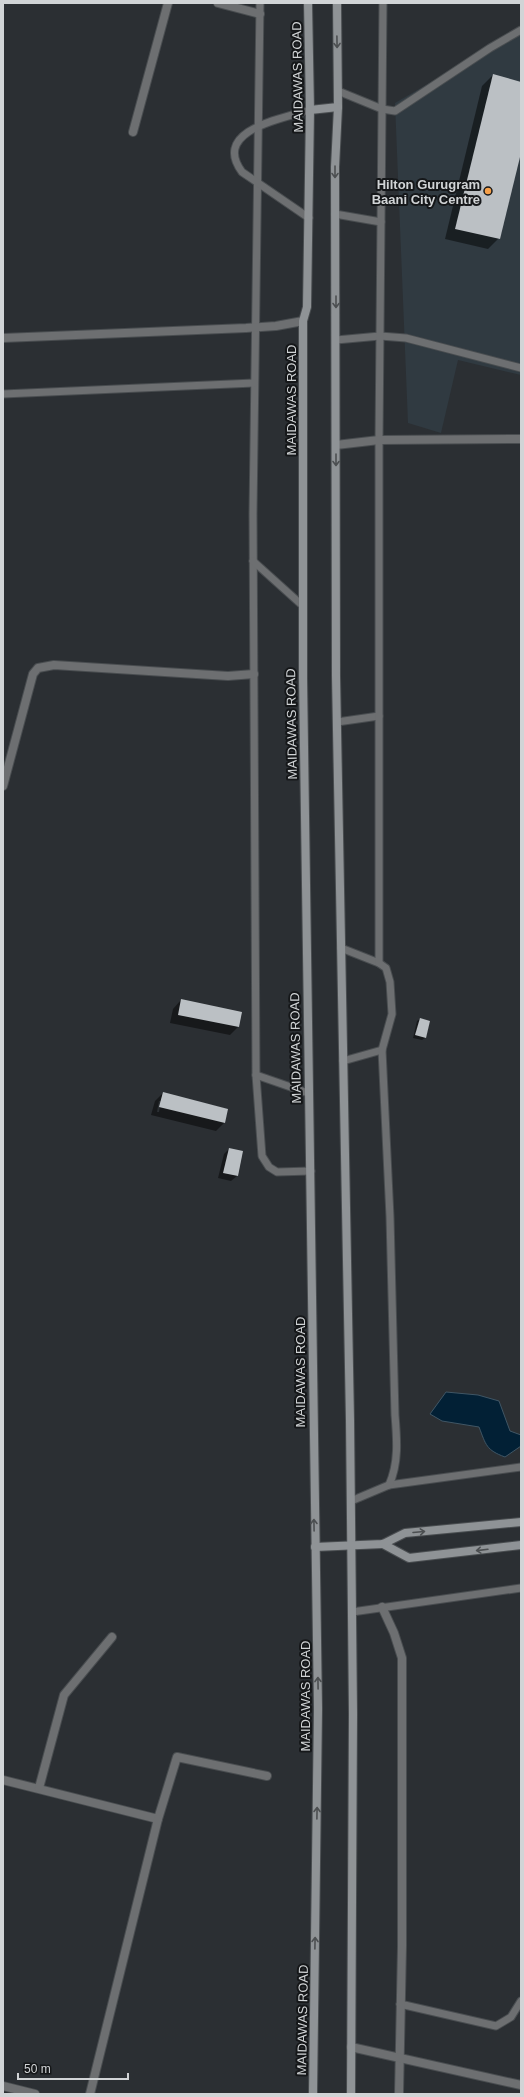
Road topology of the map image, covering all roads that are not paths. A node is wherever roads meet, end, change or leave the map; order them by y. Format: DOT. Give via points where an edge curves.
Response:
graph roads {
  1 [pos="168,3"];
  2 [pos="218,3"];
  3 [pos="260,3"];
  4 [pos="308,3"];
  5 [pos="337,3"];
  6 [pos="384,3"];
  7 [pos="260,14"];
  8 [pos="521,30"];
  9 [pos="338,91"];
  10 [pos="338,107"];
  11 [pos="382,109"];
  12 [pos="310,110"];
  13 [pos="258,126"];
  14 [pos="133,132"];
  15 [pos="257,182"];
  16 [pos="335,214"];
  17 [pos="309,218"];
  18 [pos="381,222"];
  19 [pos="303,321"];
  20 [pos="254,327"];
  21 [pos="380,336"];
  22 [pos="3,338"];
  23 [pos="336,340"];
  24 [pos="521,368"];
  25 [pos="254,382"];
  26 [pos="3,394"];
  27 [pos="521,439"];
  28 [pos="379,440"];
  29 [pos="336,445"];
  30 [pos="253,562"];
  31 [pos="303,606"];
  32 [pos="254,674"];
  33 [pos="379,716"];
  34 [pos="337,722"];
  35 [pos="3,786"];
  36 [pos="341,948"];
  37 [pos="379,963"];
  38 [pos="382,1050"];
  39 [pos="343,1061"];
  40 [pos="256,1075"];
  41 [pos="308,1093"];
  42 [pos="311,1171"];
  43 [pos="521,1467"];
  44 [pos="389,1485"];
  45 [pos="351,1502"];
  46 [pos="521,1522"];
  47 [pos="351,1544"];
  48 [pos="383,1544"];
  49 [pos="521,1545"];
  50 [pos="315,1547"];
  51 [pos="521,1588"];
  52 [pos="382,1607"];
  53 [pos="352,1612"];
  54 [pos="112,1637"];
  55 [pos="267,1776"];
  56 [pos="3,1780"];
  57 [pos="39,1788"];
  58 [pos="158,1819"];
  59 [pos="521,2001"];
  60 [pos="400,2004"];
  61 [pos="351,2048"];
  62 [pos="399,2058"];
  63 [pos="521,2085"];
  64 [pos="3,2086"];
  65 [pos="35,2094"];
  66 [pos="90,2094"];
  67 [pos="313,2094"];
  68 [pos="350,2094"];
  69 [pos="399,2094"];
  1 -- 14 [label="street"];
  2 -- 7 [label="street"];
  3 -- 7 [label="lane"];
  4 -- 12 [label="street, MAIDAWAS ROAD"];
  5 -- 9 [label="street, one-way"];
  6 -- 11 [label="lane"];
  7 -- 13 [label="lane"];
  8 -- 11 [label="lane" via="395,111"];
  9 -- 10 [label="street"];
  9 -- 11 [label="lane"];
  10 -- 12 [label="street"];
  10 -- 16 [label="street, one-way"];
  11 -- 18 [label="lane"];
  12 -- 13 [label="lane"];
  12 -- 17 [label="street, MAIDAWAS ROAD"];
  13 -- 15 [label="lane"];
  13 -- 15 [label="lane" via="237,143 234,152 236,163 242,172"];
  15 -- 17 [label="lane"];
  15 -- 20 [label="lane"];
  16 -- 18 [label="lane"];
  16 -- 23 [label="street, one-way"];
  17 -- 19 [label="street, MAIDAWAS ROAD" via="307,307"];
  18 -- 21 [label="lane"];
  19 -- 20 [label="street"];
  19 -- 31 [label="street, MAIDAWAS ROAD"];
  20 -- 22 [label="street"];
  20 -- 25 [label="lane"];
  21 -- 23 [label="lane"];
  21 -- 24 [label="lane" via="406,338"];
  21 -- 28 [label="lane"];
  23 -- 29 [label="street"];
  25 -- 26 [label="lane"];
  25 -- 30 [label="lane"];
  27 -- 28 [label="street"];
  28 -- 29 [label="street"];
  28 -- 33 [label="lane"];
  29 -- 34 [label="street, one-way"];
  30 -- 31 [label="lane"];
  30 -- 32 [label="lane"];
  31 -- 41 [label="street, MAIDAWAS ROAD"];
  32 -- 35 [label="street" via="228,676 54,665 38,668 33,674"];
  32 -- 40 [label="lane"];
  33 -- 34 [label="lane"];
  33 -- 37 [label="lane"];
  34 -- 36 [label="street"];
  36 -- 37 [label="lane"];
  36 -- 39 [label="street"];
  37 -- 38 [label="lane" via="386,968 390,982 392,1014"];
  38 -- 39 [label="lane"];
  38 -- 44 [label="lane" via="397,1441 395,1472"];
  39 -- 45 [label="street"];
  40 -- 41 [label="lane"];
  40 -- 42 [label="lane" via="262,1156 269,1167 277,1172"];
  41 -- 42 [label="street, MAIDAWAS ROAD"];
  50 -- 42 [label="street, MAIDAWAS ROAD, one-way"];
  43 -- 44 [label="lane"];
  44 -- 45 [label="lane"];
  45 -- 47 [label="street"];
  48 -- 46 [label="street, one-way" via="405,1533"];
  47 -- 48 [label="street"];
  47 -- 50 [label="street"];
  47 -- 53 [label="street"];
  49 -- 48 [label="street, one-way" via="409,1558"];
  67 -- 50 [label="street, MAIDAWAS ROAD, one-way" via="318,1708"];
  51 -- 52 [label="lane"];
  52 -- 53 [label="lane"];
  52 -- 60 [label="street" via="402,1658"];
  53 -- 61 [label="street"];
  54 -- 57 [label="street" via="64,1695"];
  55 -- 58 [label="street" via="177,1757"];
  56 -- 57 [label="street"];
  57 -- 58 [label="street"];
  58 -- 66 [label="street"];
  59 -- 60 [label="lane" via="511,2017 496,2026"];
  60 -- 62 [label="street"];
  61 -- 62 [label="street"];
  61 -- 68 [label="street"];
  62 -- 63 [label="street"];
  62 -- 69 [label="street"];
  64 -- 65 [label="street"];
}
